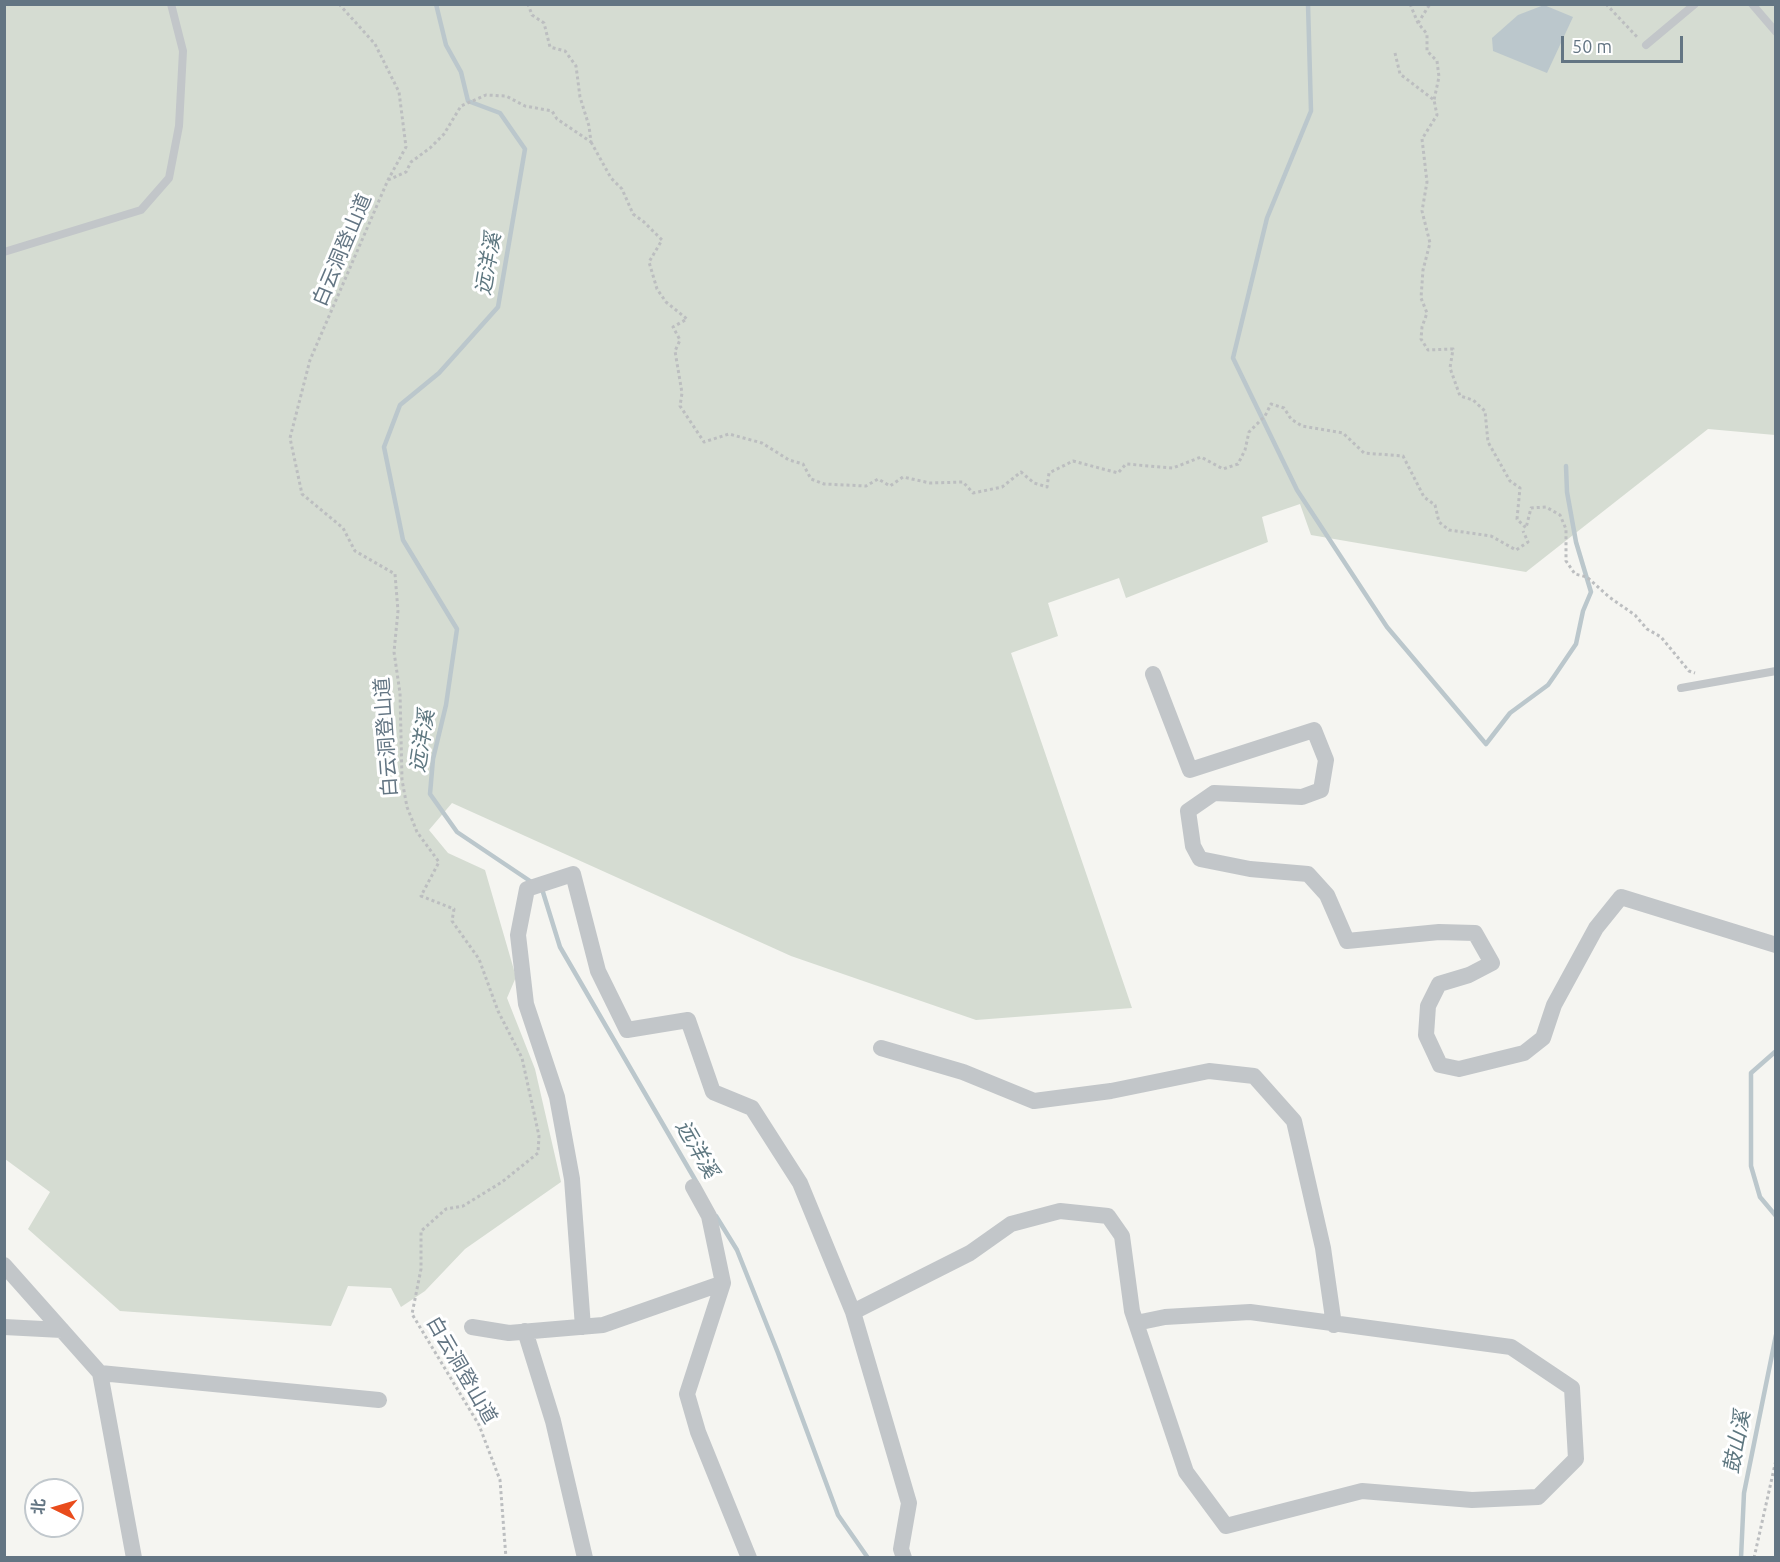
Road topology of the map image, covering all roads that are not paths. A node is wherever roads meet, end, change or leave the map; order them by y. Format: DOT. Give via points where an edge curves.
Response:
graph roads {
  1 [pos="171,4"];
  2 [pos="1695,4"];
  3 [pos="1752,4"];
  4 [pos="1776,32"];
  5 [pos="1646,45"];
  6 [pos="4,252"];
  7 [pos="1776,671"];
  8 [pos="1153,674"];
  9 [pos="1681,688"];
  10 [pos="1776,945"];
  11 [pos="881,1048"];
  12 [pos="693,1187"];
  13 [pos="4,1265"];
  14 [pos="723,1283"];
  15 [pos="853,1312"];
  16 [pos="1136,1323"];
  17 [pos="1334,1325"];
  18 [pos="4,1327"];
  19 [pos="583,1327"];
  20 [pos="472,1328"];
  21 [pos="62,1330"];
  22 [pos="525,1331"];
  23 [pos="100,1373"];
  24 [pos="379,1400"];
  25 [pos="134,1557"];
  26 [pos="585,1557"];
  27 [pos="749,1557"];
  28 [pos="904,1557"];
  1 -- 6 [label="lane" via="183,51 179,126 169,178 141,210"];
  2 -- 5 [label="lane"];
  3 -- 4 [label="lane"];
  7 -- 9 [label="lane"];
  8 -- 10 [label="street" via="1190,770 1314,730 1326,760 1321,790 1302,797 1214,793 1188,811 1193,846 1200,859 1250,869 1308,874 1327,895 1347,940 1475,933 1492,963 1439,984 1428,1006 1426,1035 1440,1065 1459,1069 1524,1053 1543,1038 1554,1005 1596,928 1621,897"];
  11 -- 17 [label="street" via="963,1072 1034,1101 1111,1091 1209,1071 1254,1076 1294,1121 1323,1248"];
  12 -- 14 [label="street" via="710,1216"];
  13 -- 21 [label="street"];
  14 -- 19 [label="street" via="603,1325"];
  14 -- 27 [label="street" via="687,1394 698,1432"];
  15 -- 16 [label="street" via="970,1253 1011,1224 1060,1211 1108,1216 1122,1236"];
  15 -- 19 [label="street" via="800,1183 752,1108 713,1092 688,1020 627,1030 598,971 573,874 527,889 518,935 526,1004 557,1097 572,1179"];
  15 -- 28 [label="street" via="909,1503 901,1549"];
  16 -- 17 [label="street" via="1165,1317 1250,1312"];
  16 -- 17 [label="street" via="1186,1472 1226,1526 1362,1491 1472,1500 1538,1497 1576,1459 1572,1388 1511,1347"];
  18 -- 21 [label="street"];
  19 -- 22 [label="street"];
  20 -- 22 [label="street"];
  21 -- 23 [label="street"];
  22 -- 26 [label="street" via="553,1421"];
  23 -- 24 [label="street"];
  23 -- 25 [label="street"];
}
